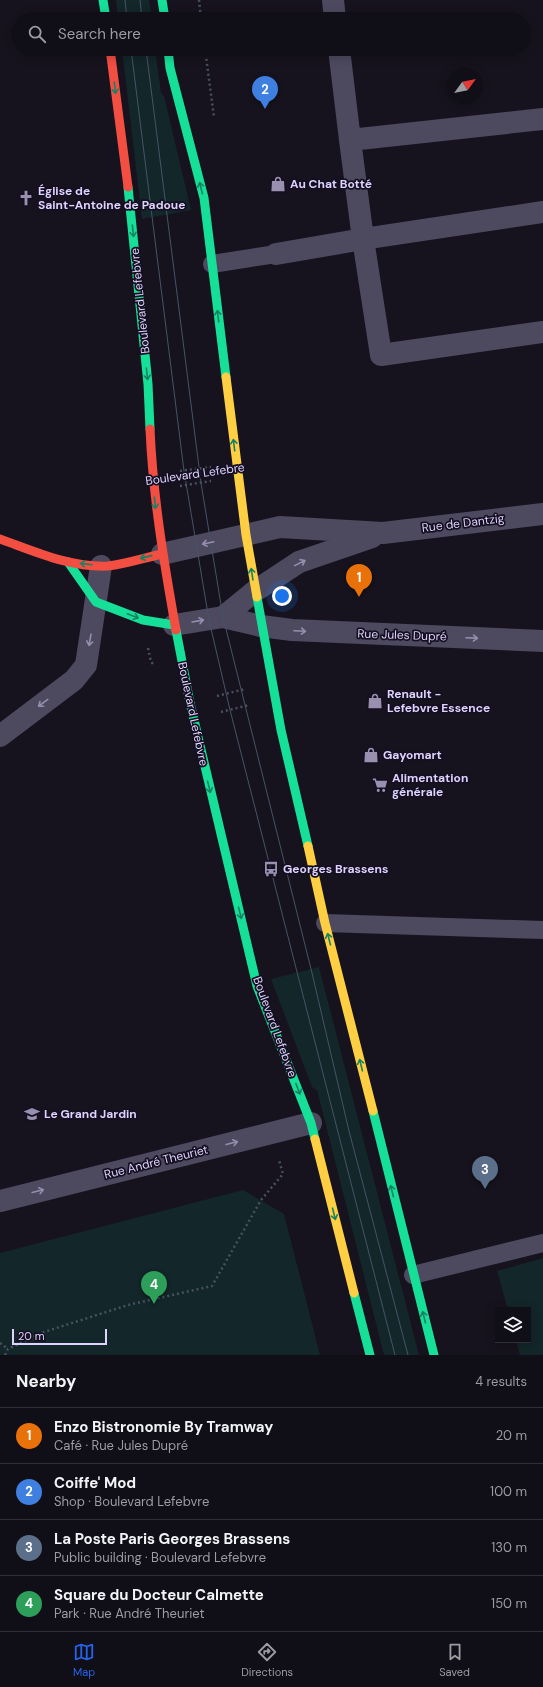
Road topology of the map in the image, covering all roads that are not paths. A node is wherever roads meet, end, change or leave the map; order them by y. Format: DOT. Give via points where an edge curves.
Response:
graph roads {
  1 [pos="103,0"];
  2 [pos="162,0"];
  3 [pos="333,0"];
  4 [pos="105,12"];
  5 [pos="164,12"];
  6 [pos="334,12"];
  7 [pos="111,56"];
  8 [pos="169,56"];
  9 [pos="340,56"];
  10 [pos="543,119"];
  11 [pos="350,140"];
  12 [pos="543,212"];
  13 [pos="363,239"];
  14 [pos="276,254"];
  15 [pos="212,264"];
  16 [pos="543,332"];
  17 [pos="543,514"];
  18 [pos="383,533"];
  19 [pos="246,535"];
  20 [pos="0,539"];
  21 [pos="162,554"];
  22 [pos="68,562"];
  23 [pos="101,566"];
  24 [pos="255,591"];
  25 [pos="96,602"];
  26 [pos="223,617"];
  27 [pos="174,625"];
  28 [pos="261,626"];
  29 [pos="543,641"];
  30 [pos="0,736"];
  31 [pos="325,923"];
  32 [pos="543,930"];
  33 [pos="311,1123"];
  34 [pos="0,1201"];
  35 [pos="543,1243"];
  36 [pos="413,1275"];
  37 [pos="370,1355"];
  38 [pos="434,1355"];
  1 -- 4 [label="main road"];
  2 -- 5 [label="main road"];
  3 -- 6 [label="street"];
  7 -- 21 [label="main road, Boulevard Lefebvre, one-way" via="148,384 154,489"];
  15 -- 8 [label="main road, one-way" via="204,198"];
  9 -- 11 [label="street"];
  10 -- 11 [label="street"];
  11 -- 13 [label="street"];
  12 -- 13 [label="street"];
  13 -- 14 [label="street"];
  13 -- 16 [label="street" via="381,355"];
  14 -- 15 [label="lane"];
  19 -- 15 [label="main road, one-way"];
  17 -- 18 [label="street, Rue de Dantzig"];
  18 -- 19 [label="street, Rue de Dantzig" via="280,527"];
  24 -- 18 [label="street, Rue de Dantzig, one-way" via="300,562"];
  19 -- 21 [label="street, one-way"];
  24 -- 19 [label="main road, one-way"];
  20 -- 22 [label="main road"];
  21 -- 23 [label="main road, one-way"];
  21 -- 27 [label="main road, Boulevard Lefebvre"];
  23 -- 22 [label="main road, one-way"];
  22 -- 25 [label="main road"];
  23 -- 25 [label="street"];
  24 -- 26 [label="street, Rue de Dantzig"];
  24 -- 28 [label="main road"];
  25 -- 27 [label="main road, one-way" via="143,620"];
  25 -- 30 [label="street, one-way" via="86,665 74,680"];
  27 -- 26 [label="street, one-way"];
  26 -- 28 [label="street"];
  27 -- 33 [label="main road, Boulevard Lefebvre, one-way" via="257,986"];
  28 -- 29 [label="street, Rue Jules Dupré, one-way" via="303,631"];
  28 -- 31 [label="main road" via="281,730"];
  31 -- 32 [label="lane"];
  36 -- 31 [label="main road, one-way"];
  34 -- 33 [label="street, Rue André Theuriet, one-way"];
  33 -- 37 [label="main road, Boulevard Lefebvre, one-way"];
  35 -- 36 [label="lane"];
  38 -- 36 [label="main road, one-way"];
}
